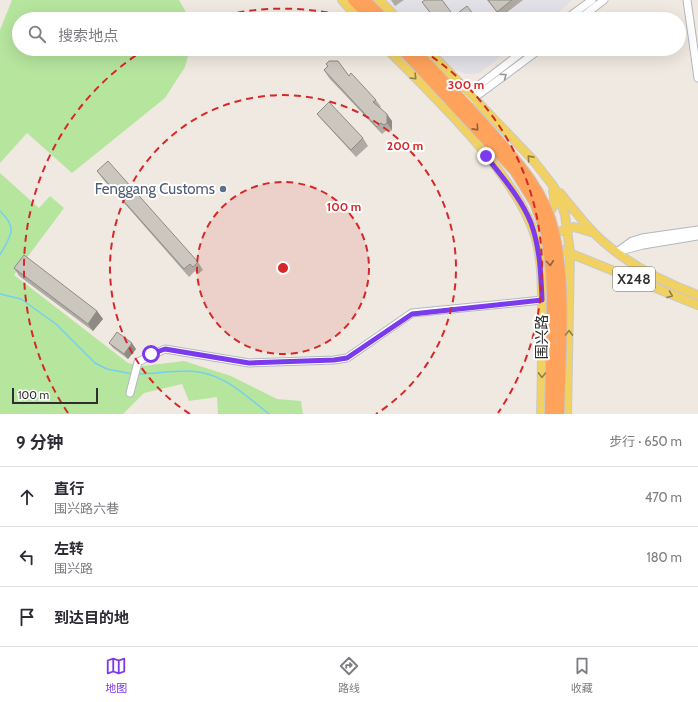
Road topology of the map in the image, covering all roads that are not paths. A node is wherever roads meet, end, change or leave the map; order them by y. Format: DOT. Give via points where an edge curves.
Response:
graph roads {
  1 [pos="342,0"];
  2 [pos="353,0"];
  3 [pos="365,0"];
  4 [pos="379,0"];
  5 [pos="592,0"];
  6 [pos="604,0"];
  7 [pos="687,0"];
  8 [pos="353,12"];
  9 [pos="365,12"];
  10 [pos="377,12"];
  11 [pos="391,12"];
  12 [pos="576,12"];
  13 [pos="588,12"];
  14 [pos="394,56"];
  15 [pos="408,56"];
  16 [pos="420,56"];
  17 [pos="434,56"];
  18 [pos="517,56"];
  19 [pos="531,56"];
  20 [pos="698,78"];
  21 [pos="469,92"];
  22 [pos="474,98"];
  23 [pos="449,114"];
  24 [pos="544,174"];
  25 [pos="523,207"];
  26 [pos="568,228"];
  27 [pos="698,230"];
  28 [pos="594,233"];
  29 [pos="698,236"];
  30 [pos="536,240"];
  31 [pos="570,252"];
  32 [pos="616,252"];
  33 [pos="698,295"];
  34 [pos="542,300"];
  35 [pos="698,305"];
  36 [pos="131,389"];
  37 [pos="541,414"];
  38 [pos="550,414"];
  39 [pos="559,414"];
  40 [pos="567,414"];
  1 -- 8 [label="main road"];
  2 -- 9 [label="highway"];
  3 -- 10 [label="highway"];
  4 -- 11 [label="main road"];
  5 -- 12 [label="street"];
  6 -- 13 [label="street"];
  7 -- 20 [label="street"];
  14 -- 23 [label="main road, 围兴路, one-way"];
  15 -- 38 [label="highway, one-way, bridge" via="515,171 535,203 546,233 551,271"];
  16 -- 39 [label="highway, bridge" via="522,166 542,199 554,231 559,270"];
  17 -- 21 [label="main road, 围兴路"];
  18 -- 21 [label="street"];
  22 -- 19 [label="street, one-way"];
  21 -- 22 [label="main road, 围兴路"];
  21 -- 23 [label="street"];
  22 -- 23 [label="street"];
  24 -- 22 [label="main road, 围兴路, one-way"];
  23 -- 25 [label="main road, 围兴路" via="486,156"];
  24 -- 25 [label="main road" via="553,191 553,208 549,213 537,217"];
  24 -- 26 [label="main road, 围兴路" via="560,199"];
  24 -- 28 [label="main road"];
  25 -- 30 [label="main road, 围兴路"];
  26 -- 28 [label="main road, X248" via="581,228"];
  26 -- 30 [label="main road, X248"];
  26 -- 31 [label="main road, 围兴路"];
  27 -- 32 [label="street" via="642,238 632,241"];
  28 -- 32 [label="main road, X248"];
  29 -- 32 [label="street"];
  30 -- 31 [label="main road, X248"];
  30 -- 34 [label="main road, 围兴路"];
  31 -- 35 [label="main road, X248, one-way"];
  40 -- 31 [label="main road, 围兴路, one-way"];
  32 -- 33 [label="main road, X248" via="655,278"];
  34 -- 36 [label="street" via="412,314 347,358 334,360 249,363 165,349 138,362"];
  34 -- 37 [label="main road, 围兴路, one-way"];
}
